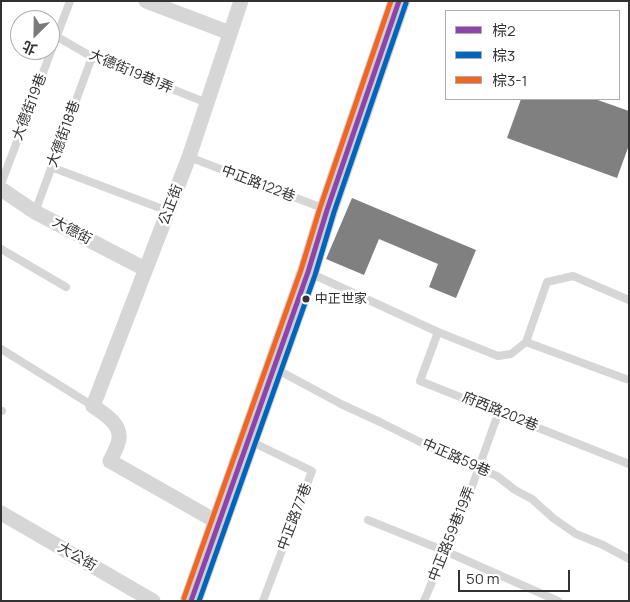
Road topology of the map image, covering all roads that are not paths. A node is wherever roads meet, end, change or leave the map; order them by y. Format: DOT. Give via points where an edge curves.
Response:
graph roads {
  1 [pos="70,1"];
  2 [pos="241,1"];
  3 [pos="399,1"];
  4 [pos="150,2"];
  5 [pos="60,26"];
  6 [pos="230,34"];
  7 [pos="60,38"];
  8 [pos="92,57"];
  9 [pos="47,60"];
  10 [pos="207,103"];
  11 [pos="189,157"];
  12 [pos="52,168"];
  13 [pos="1,184"];
  14 [pos="1,189"];
  15 [pos="328,210"];
  16 [pos="168,211"];
  17 [pos="35,212"];
  18 [pos="1,249"];
  19 [pos="145,269"];
  20 [pos="308,272"];
  21 [pos="66,286"];
  22 [pos="629,300"];
  23 [pos="438,332"];
  24 [pos="526,342"];
  25 [pos="1,349"];
  26 [pos="274,368"];
  27 [pos="626,379"];
  28 [pos="93,406"];
  29 [pos="498,411"];
  30 [pos="249,441"];
  31 [pos="629,464"];
  32 [pos="478,468"];
  33 [pos="1,513"];
  34 [pos="368,520"];
  35 [pos="219,522"];
  36 [pos="446,551"];
  37 [pos="629,559"];
  38 [pos="154,601"];
  39 [pos="191,601"];
  40 [pos="264,601"];
  41 [pos="424,601"];
  42 [pos="558,601"];
  1 -- 5 [label="lane, 大德街19巷"];
  2 -- 6 [label="street, 公正街"];
  3 -- 15 [label="street"];
  4 -- 6 [label="street"];
  6 -- 10 [label="street, 公正街"];
  7 -- 8 [label="lane, 大德街19巷1弄"];
  8 -- 10 [label="lane, 大德街19巷1弄"];
  8 -- 12 [label="lane, 大德街18巷"];
  9 -- 13 [label="lane, 大德街19巷"];
  10 -- 11 [label="street, 公正街"];
  11 -- 15 [label="lane, 中正路122巷"];
  11 -- 16 [label="street, 公正街"];
  12 -- 16 [label="lane"];
  12 -- 17 [label="lane, 大德街18巷"];
  14 -- 17 [label="street, 大德街"];
  15 -- 20 [label="street"];
  16 -- 19 [label="street, 公正街"];
  17 -- 19 [label="street, 大德街"];
  18 -- 21 [label="lane"];
  19 -- 28 [label="street, 公正街"];
  20 -- 23 [label="lane"];
  20 -- 26 [label="street"];
  22 -- 24 [label="lane" via="573,276 548,282"];
  23 -- 24 [label="lane" via="498,356 511,354"];
  23 -- 29 [label="lane, 府西路202巷" via="420,381"];
  24 -- 27 [label="lane"];
  25 -- 28 [label="lane"];
  26 -- 30 [label="street"];
  26 -- 32 [label="lane, 中正路59巷" via="341,404"];
  28 -- 35 [label="street" via="112,420 120,438 110,461"];
  29 -- 31 [label="lane, 府西路202巷"];
  29 -- 32 [label="lane, 中正路59巷19弄"];
  30 -- 35 [label="street"];
  30 -- 40 [label="lane, 中正路77巷" via="312,471"];
  32 -- 36 [label="lane, 中正路59巷19弄"];
  32 -- 37 [label="lane, 中正路59巷" via="532,498 576,534"];
  33 -- 38 [label="street, 大公街"];
  34 -- 36 [label="lane"];
  35 -- 39 [label="street"];
  36 -- 41 [label="lane, 中正路59巷19弄"];
  36 -- 42 [label="lane"];
}
